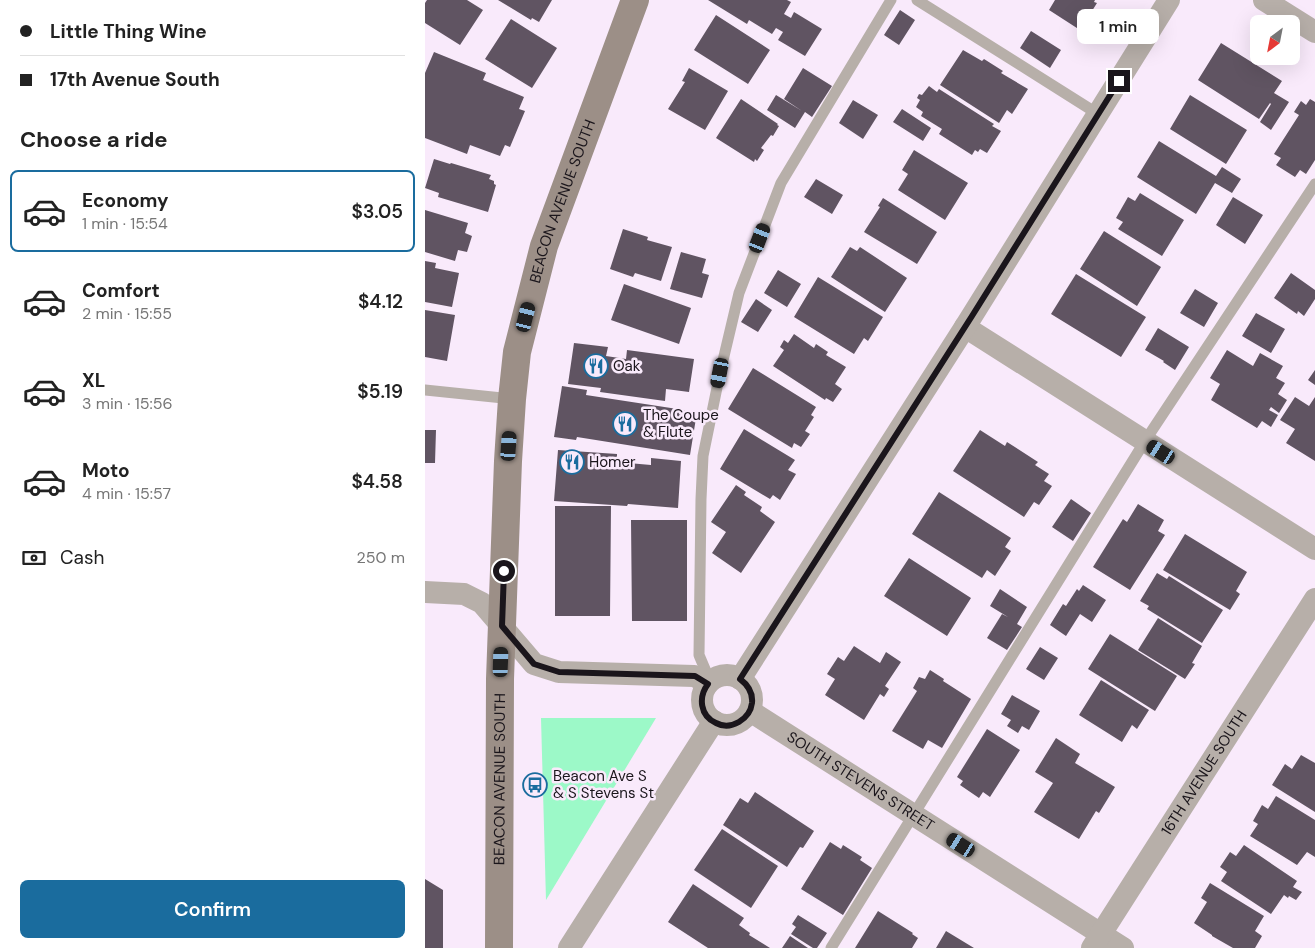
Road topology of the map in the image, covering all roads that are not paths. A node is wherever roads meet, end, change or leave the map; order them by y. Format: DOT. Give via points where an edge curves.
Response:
graph roads {
  1 [pos="635,0"];
  2 [pos="891,0"];
  3 [pos="917,0"];
  4 [pos="1169,0"];
  5 [pos="1264,0"];
  6 [pos="1314,28"];
  7 [pos="1098,114"];
  8 [pos="1315,184"];
  9 [pos="965,327"];
  10 [pos="425,390"];
  11 [pos="512,399"];
  12 [pos="1145,441"];
  13 [pos="1315,549"];
  14 [pos="425,592"];
  15 [pos="1315,599"];
  16 [pos="502,626"];
  17 [pos="740,679"];
  18 [pos="709,682"];
  19 [pos="750,711"];
  20 [pos="713,721"];
  21 [pos="914,815"];
  22 [pos="1097,941"];
  23 [pos="499,948"];
  24 [pos="569,948"];
  25 [pos="831,948"];
  26 [pos="1123,948"];
  1 -- 11 [label="main road, BEACON AVENUE SOUTH" via="544,246 517,352"];
  2 -- 18 [label="lane" via="781,183 739,293 703,456 699,655"];
  3 -- 7 [label="lane"];
  4 -- 7 [label="street"];
  5 -- 6 [label="street"];
  7 -- 9 [label="street"];
  8 -- 12 [label="lane"];
  9 -- 12 [label="street"];
  9 -- 17 [label="street"];
  10 -- 11 [label="lane"];
  11 -- 16 [label="main road, BEACON AVENUE SOUTH"];
  12 -- 13 [label="street"];
  12 -- 21 [label="lane"];
  14 -- 16 [label="street" via="463,594 482,602"];
  15 -- 22 [label="street, 16TH AVENUE SOUTH"];
  16 -- 18 [label="street" via="534,664 559,672 695,676"];
  16 -- 23 [label="main road, BEACON AVENUE SOUTH"];
  17 -- 18 [label="street" via="728,675"];
  17 -- 19 [label="street" via="750,692"];
  18 -- 20 [label="street" via="701,699 703,709"];
  19 -- 20 [label="street" via="735,724"];
  19 -- 21 [label="street, SOUTH STEVENS STREET"];
  20 -- 24 [label="street"];
  21 -- 22 [label="street, SOUTH STEVENS STREET"];
  21 -- 25 [label="lane"];
  22 -- 26 [label="street, SOUTH STEVENS STREET"];
}
